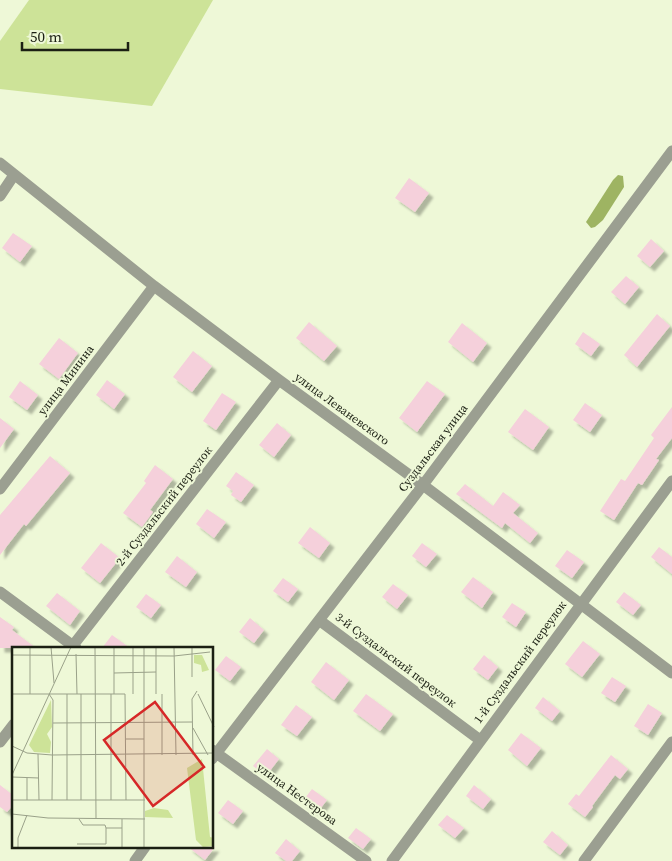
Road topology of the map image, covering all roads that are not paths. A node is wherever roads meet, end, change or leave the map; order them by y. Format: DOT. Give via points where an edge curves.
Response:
graph roads {
  1 [pos="672,151"];
  2 [pos="0,163"];
  3 [pos="14,175"];
  4 [pos="0,196"];
  5 [pos="154,286"];
  6 [pos="279,380"];
  7 [pos="672,481"];
  8 [pos="423,485"];
  9 [pos="0,489"];
  10 [pos="0,592"];
  11 [pos="580,604"];
  12 [pos="319,620"];
  13 [pos="72,647"];
  14 [pos="74,647"];
  15 [pos="672,673"];
  16 [pos="12,727"];
  17 [pos="480,740"];
  18 [pos="0,742"];
  19 [pos="672,742"];
  20 [pos="214,754"];
  21 [pos="144,848"];
  22 [pos="135,861"];
  23 [pos="366,861"];
  24 [pos="392,861"];
  25 [pos="584,861"];
  1 -- 8 [label="street, Суздальская улица"];
  2 -- 3 [label="street, улица Леваневского"];
  3 -- 4 [label="street"];
  3 -- 5 [label="street, улица Леваневского"];
  5 -- 6 [label="street, улица Леваневского"];
  5 -- 9 [label="street, улица Минина"];
  6 -- 8 [label="street, улица Леваневского"];
  6 -- 14 [label="street, 2-й Суздальский переулок"];
  7 -- 11 [label="street, 1-й Суздальский переулок"];
  8 -- 11 [label="street, улица Леваневского"];
  8 -- 12 [label="street, Суздальская улица"];
  10 -- 13 [label="street"];
  11 -- 15 [label="street, улица Леваневского"];
  11 -- 17 [label="street, 1-й Суздальский переулок"];
  12 -- 17 [label="street, 3-й Суздальский переулок"];
  12 -- 20 [label="street, Суздальская улица"];
  16 -- 18 [label="street"];
  17 -- 24 [label="street, 1-й Суздальский переулок"];
  19 -- 25 [label="street"];
  20 -- 23 [label="street, улица Нестерова"];
  21 -- 22 [label="street"];
}
